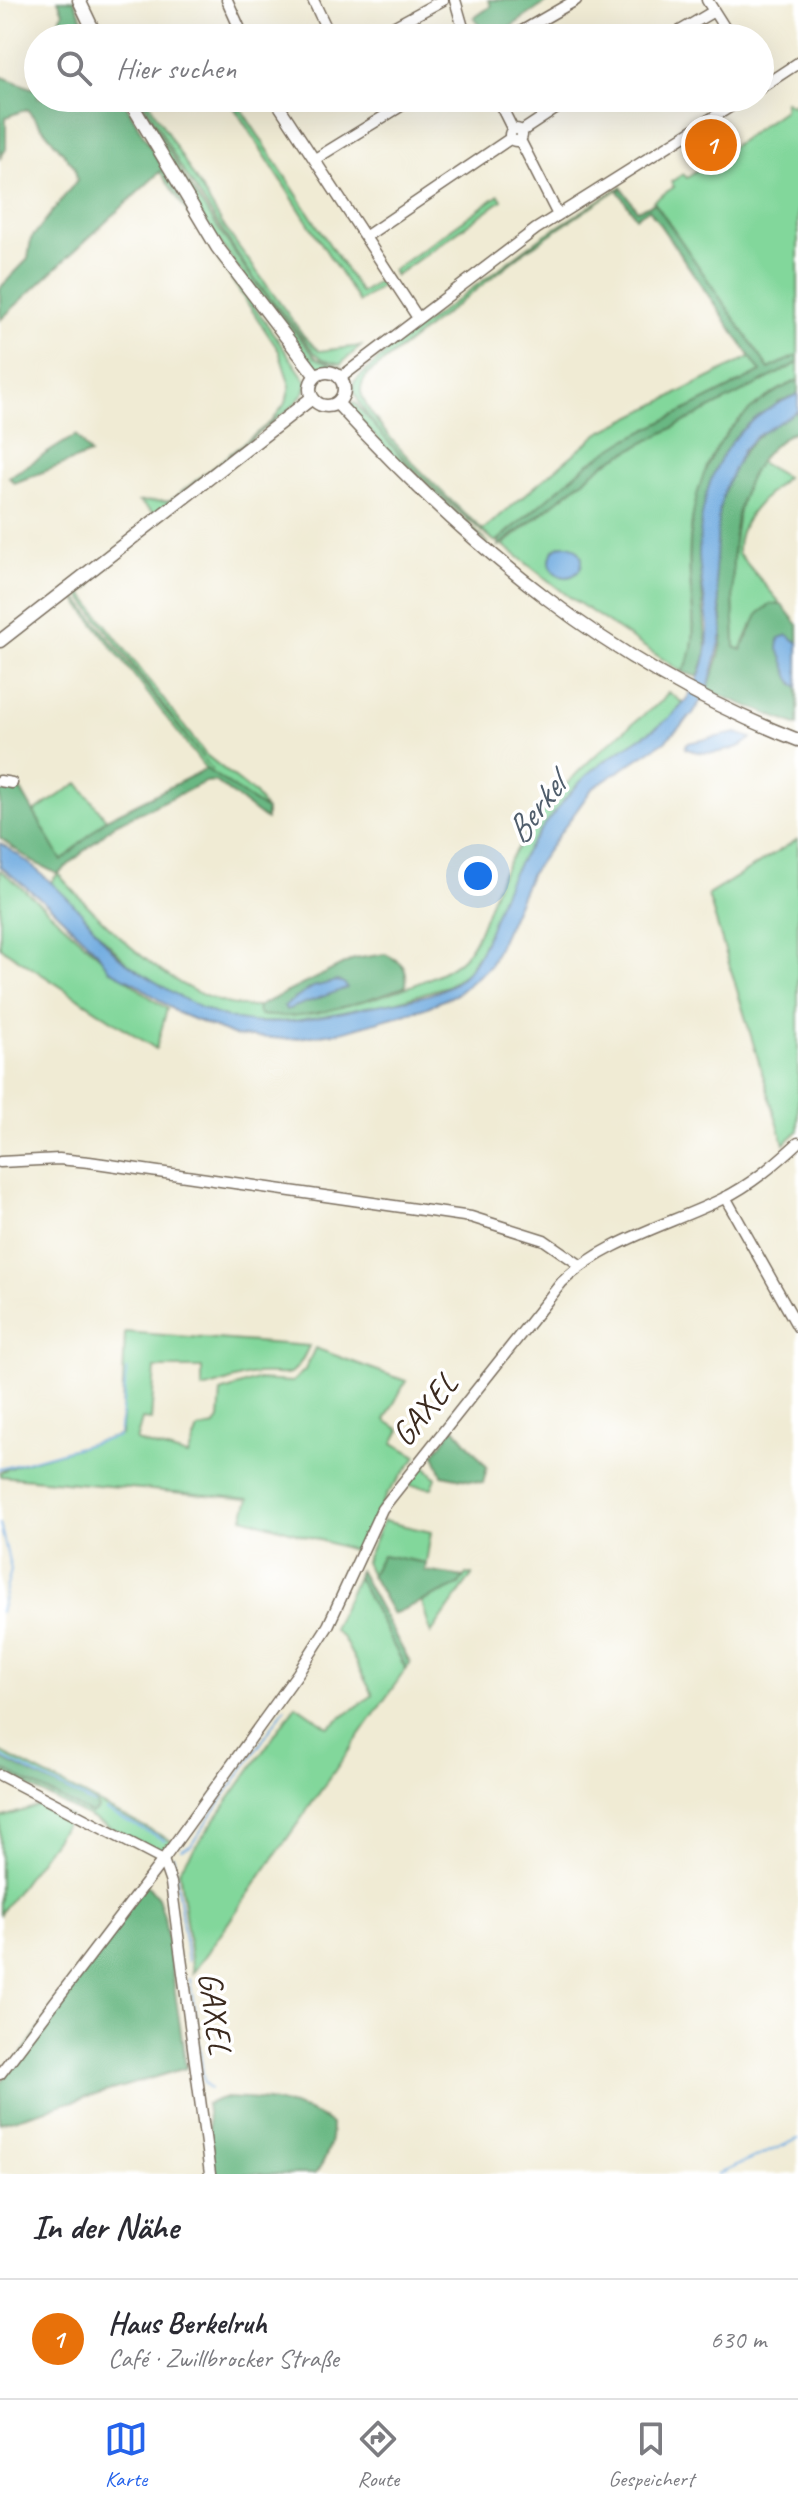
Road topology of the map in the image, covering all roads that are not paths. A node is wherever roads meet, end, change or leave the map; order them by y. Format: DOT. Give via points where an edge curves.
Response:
graph roads {
  1 [pos="79,0"];
  2 [pos="227,0"];
  3 [pos="313,0"];
  4 [pos="443,0"];
  5 [pos="455,0"];
  6 [pos="576,0"];
  7 [pos="707,0"];
  8 [pos="714,11"];
  9 [pos="90,24"];
  10 [pos="238,24"];
  11 [pos="324,24"];
  12 [pos="399,24"];
  13 [pos="462,24"];
  14 [pos="534,24"];
  15 [pos="692,24"];
  16 [pos="722,24"];
  17 [pos="798,63"];
  18 [pos="774,78"];
  19 [pos="136,112"];
  20 [pos="283,112"];
  21 [pos="391,112"];
  22 [pos="504,112"];
  23 [pos="551,112"];
  24 [pos="722,112"];
  25 [pos="516,135"];
  26 [pos="315,159"];
  27 [pos="558,215"];
  28 [pos="365,237"];
  29 [pos="418,318"];
  30 [pos="316,376"];
  31 [pos="340,378"];
  32 [pos="312,398"];
  33 [pos="337,403"];
  34 [pos="0,641"];
  35 [pos="798,740"];
  36 [pos="798,1143"];
  37 [pos="0,1162"];
  38 [pos="725,1197"];
  39 [pos="580,1265"];
  40 [pos="798,1327"];
  41 [pos="0,1775"];
  42 [pos="163,1860"];
  43 [pos="0,2074"];
  44 [pos="210,2174"];
  1 -- 9 [label="main road"];
  2 -- 10 [label="street"];
  3 -- 11 [label="street"];
  4 -- 12 [label="street"];
  5 -- 13 [label="street"];
  6 -- 14 [label="street"];
  7 -- 8 [label="street"];
  8 -- 15 [label="street"];
  8 -- 16 [label="street"];
  17 -- 18 [label="street"];
  19 -- 30 [label="main road" via="217,247"];
  20 -- 26 [label="street"];
  21 -- 26 [label="street"];
  22 -- 25 [label="street"];
  23 -- 25 [label="street"];
  24 -- 27 [label="street"];
  25 -- 27 [label="street"];
  25 -- 28 [label="street"];
  26 -- 28 [label="street"];
  27 -- 29 [label="street"];
  28 -- 29 [label="street"];
  29 -- 31 [label="street"];
  30 -- 31 [label="main road" via="326,372"];
  30 -- 32 [label="main road"];
  31 -- 33 [label="main road" via="344,388"];
  32 -- 33 [label="main road" via="324,406"];
  32 -- 34 [label="main road"];
  33 -- 35 [label="main road" via="495,560 603,640 717,705"];
  36 -- 38 [label="street, GAXEL"];
  37 -- 39 [label="street" via="89,1162 471,1217 544,1240"];
  38 -- 39 [label="street, GAXEL"];
  38 -- 40 [label="street"];
  39 -- 42 [label="street, GAXEL" via="382,1509 314,1649"];
  41 -- 42 [label="street"];
  42 -- 43 [label="street"];
  42 -- 44 [label="street, GAXEL" via="171,1883"];
}
